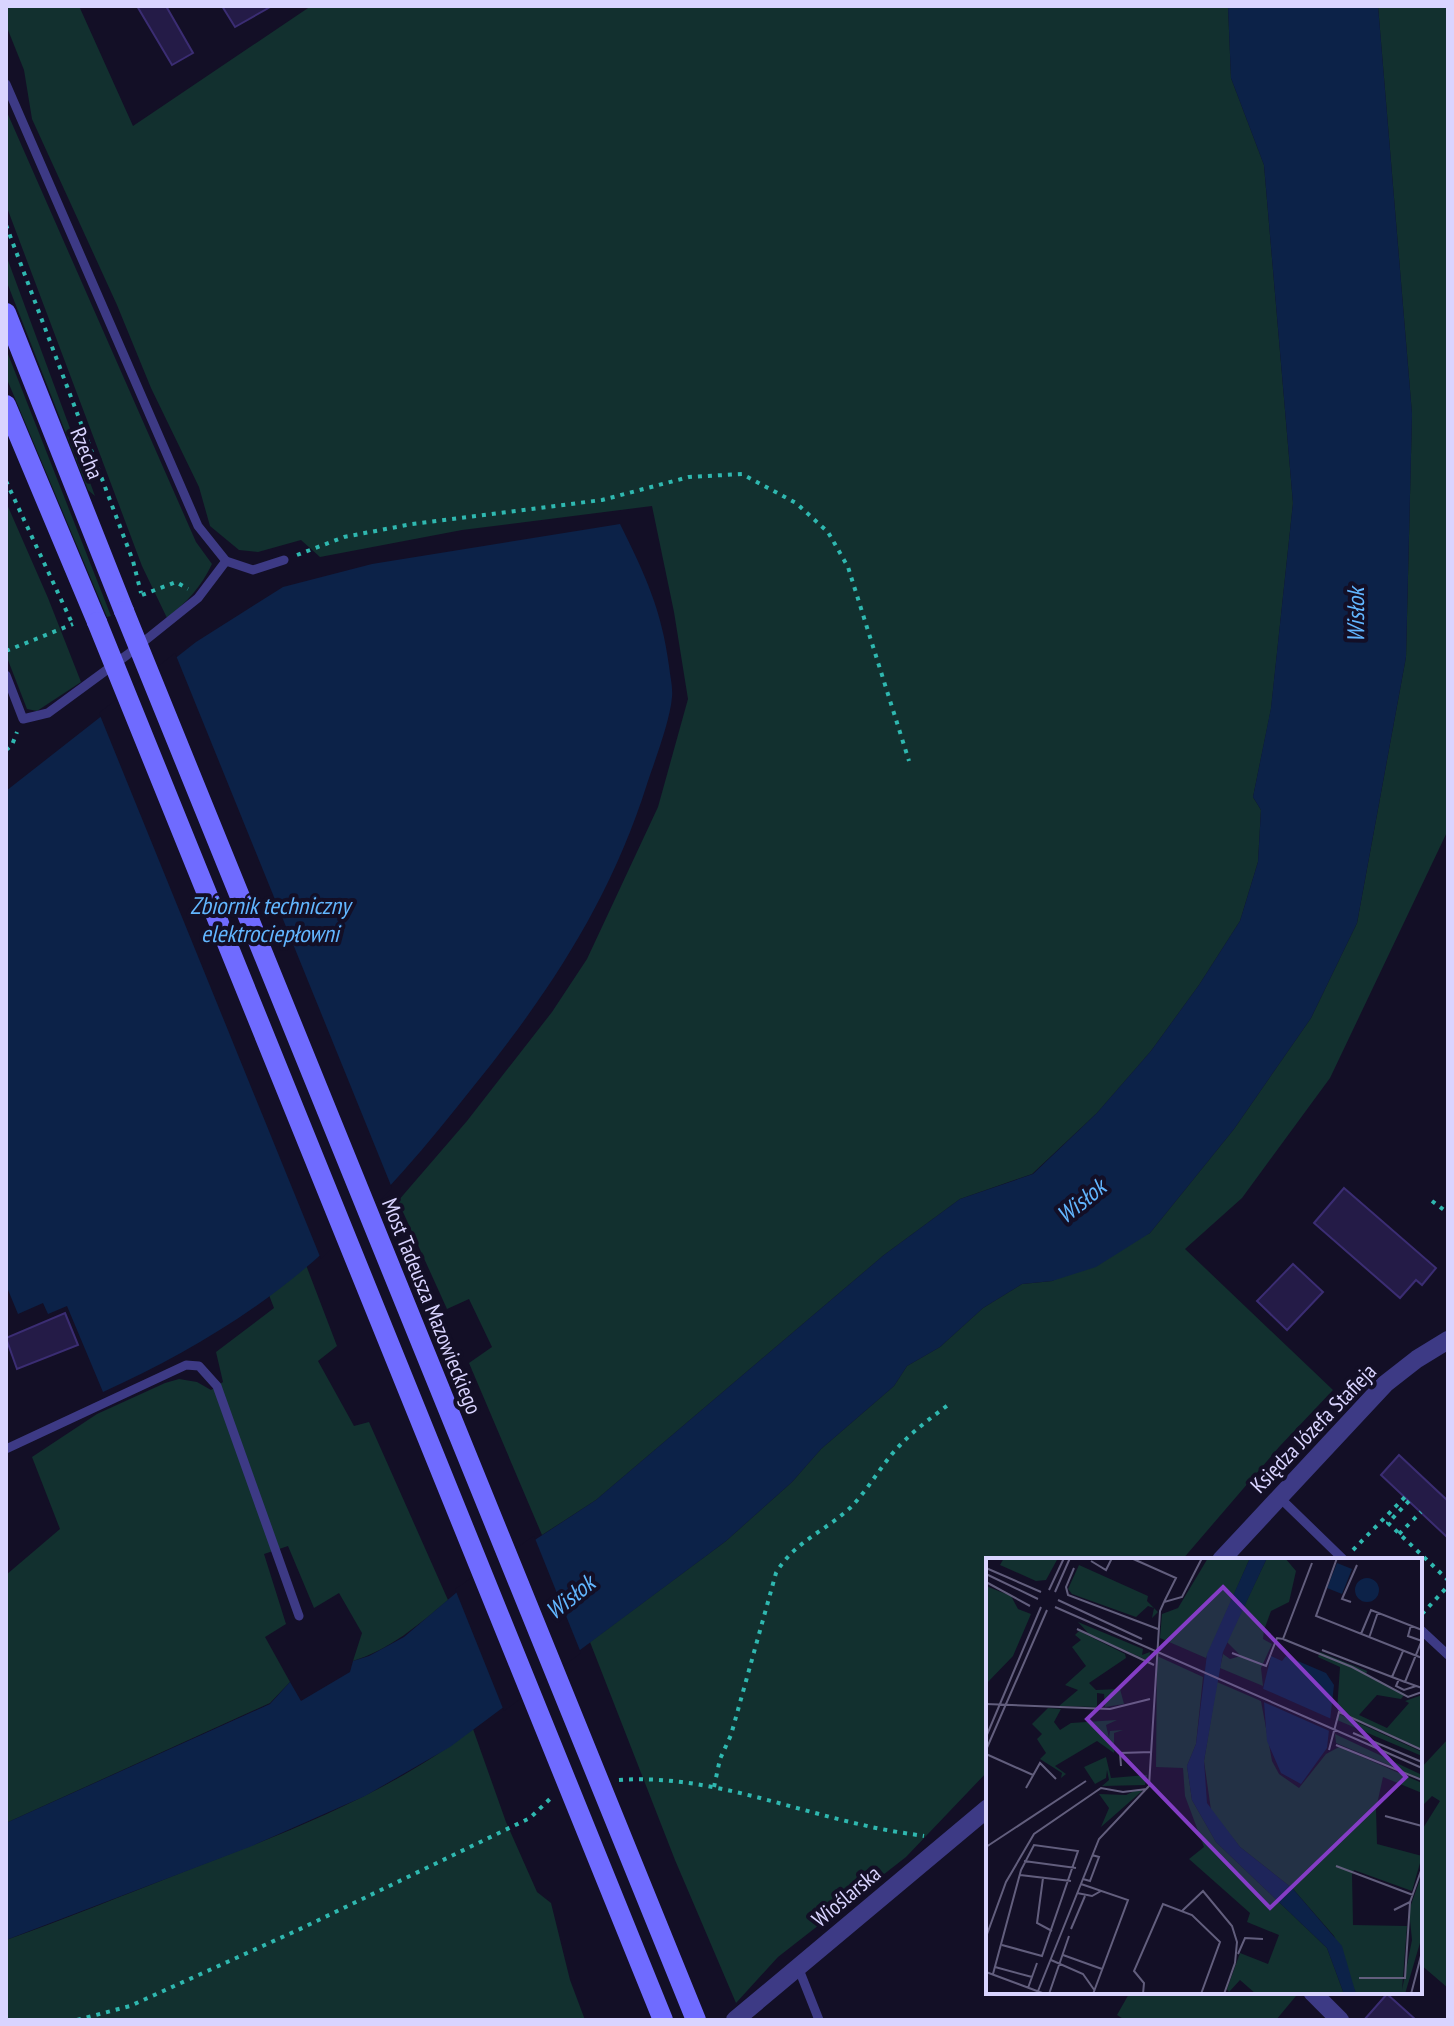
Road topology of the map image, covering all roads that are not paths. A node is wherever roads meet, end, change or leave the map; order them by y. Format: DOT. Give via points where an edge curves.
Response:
graph roads {
  1 [pos="6,84"];
  2 [pos="6,313"];
  3 [pos="6,405"];
  4 [pos="284,560"];
  5 [pos="226,561"];
  6 [pos="124,611"];
  7 [pos="6,675"];
  8 [pos="1448,1340"];
  9 [pos="6,1449"];
  10 [pos="1279,1497"];
  11 [pos="1223,1558"];
  12 [pos="1342,1558"];
  13 [pos="299,1616"];
  14 [pos="1422,1631"];
  15 [pos="1448,1655"];
  16 [pos="986,1810"];
  17 [pos="798,1967"];
  18 [pos="1314,1994"];
  19 [pos="663,2020"];
  20 [pos="696,2020"];
  21 [pos="735,2020"];
  22 [pos="819,2020"];
  23 [pos="1340,2020"];
  1 -- 5 [label="lane" via="198,526"];
  2 -- 6 [label="main road, Rzecha"];
  3 -- 19 [label="main road, bridge"];
  4 -- 5 [label="lane" via="253,570"];
  5 -- 7 [label="lane" via="198,598 48,713 23,719"];
  6 -- 20 [label="main road, Most Tadeusza Mazowieckiego, bridge"];
  8 -- 10 [label="street, Księdza Józefa Stafieja" via="1385,1384"];
  9 -- 13 [label="lane" via="186,1365 199,1366 217,1386"];
  10 -- 11 [label="street, Księdza Józefa Stafieja"];
  10 -- 12 [label="lane"];
  14 -- 15 [label="lane"];
  16 -- 17 [label="street, Wioślarska"];
  17 -- 21 [label="street, Wioślarska"];
  17 -- 22 [label="lane"];
  18 -- 23 [label="street"];
}
